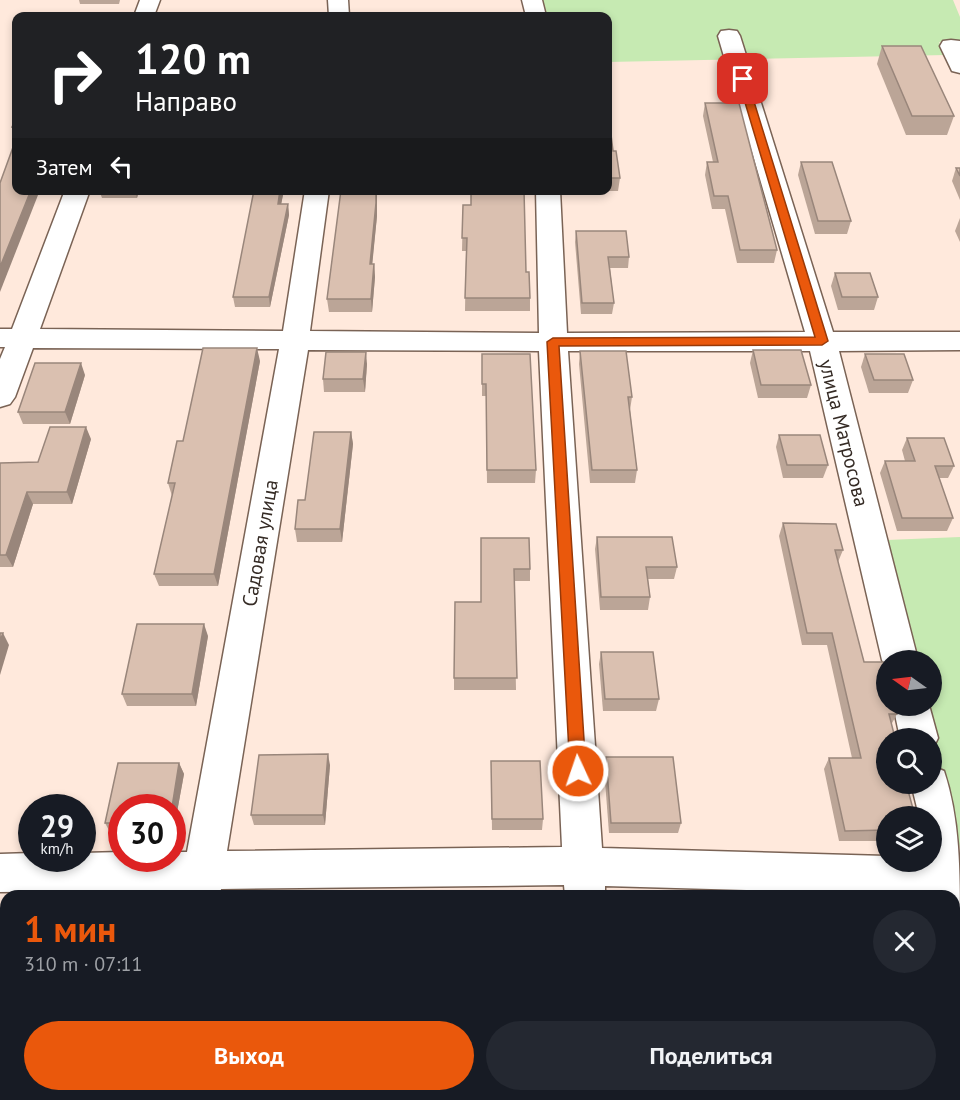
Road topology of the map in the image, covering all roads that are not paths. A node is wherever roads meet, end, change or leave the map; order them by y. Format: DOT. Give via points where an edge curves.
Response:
graph roads {
  1 [pos="729,36"];
  2 [pos="76,195"];
  3 [pos="316,195"];
  4 [pos="548,195"];
  5 [pos="11,338"];
  6 [pos="295,341"];
  7 [pos="822,341"];
  8 [pos="960,341"];
  9 [pos="553,342"];
  10 [pos="0,397"];
  11 [pos="898,650"];
  12 [pos="933,794"];
  13 [pos="0,873"];
  14 [pos="584,881"];
  15 [pos="201,884"];
  16 [pos="958,886"];
  1 -- 7 [label="street, улица Матросова"];
  2 -- 5 [label="street"];
  3 -- 6 [label="street, Садовая улица"];
  4 -- 9 [label="street"];
  5 -- 6 [label="street"];
  5 -- 10 [label="street"];
  6 -- 9 [label="street"];
  6 -- 15 [label="street, Садовая улица"];
  7 -- 8 [label="street"];
  7 -- 9 [label="street"];
  7 -- 11 [label="street, улица Матросова"];
  9 -- 14 [label="street"];
  12 -- 16 [label="street"];
  13 -- 15 [label="street"];
  14 -- 15 [label="street"];
  14 -- 16 [label="street"];
}
